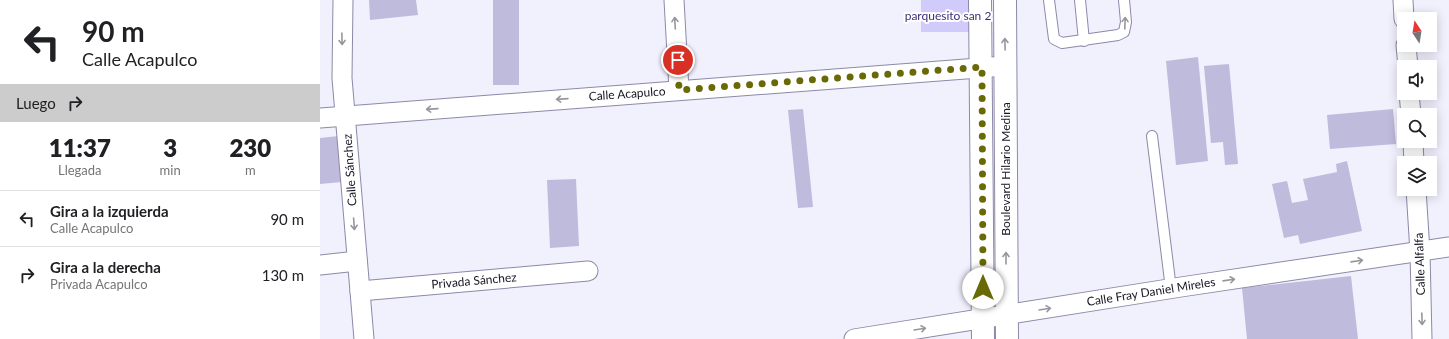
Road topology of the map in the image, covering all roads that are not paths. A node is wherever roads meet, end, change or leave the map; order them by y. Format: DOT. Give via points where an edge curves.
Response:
graph roads {
  1 [pos="343,0"];
  2 [pos="674,0"];
  3 [pos="980,0"];
  4 [pos="1005,0"];
  5 [pos="1049,0"];
  6 [pos="1080,0"];
  7 [pos="1124,0"];
  8 [pos="1403,0"];
  9 [pos="1404,12"];
  10 [pos="1084,41"];
  11 [pos="1005,66"];
  12 [pos="982,67"];
  13 [pos="679,90"];
  14 [pos="346,116"];
  15 [pos="320,118"];
  16 [pos="1152,136"];
  17 [pos="1416,196"];
  18 [pos="1449,247"];
  19 [pos="1420,252"];
  20 [pos="357,261"];
  21 [pos="320,264"];
  22 [pos="588,271"];
  23 [pos="1171,289"];
  24 [pos="360,291"];
  25 [pos="1006,315"];
  26 [pos="983,329"];
  27 [pos="364,339"];
  28 [pos="854,339"];
  29 [pos="1007,339"];
  30 [pos="1422,339"];
  1 -- 14 [label="street, Calle Sánchez, one-way" via="342,78"];
  13 -- 2 [label="street, one-way"];
  3 -- 12 [label="main road, Boulevard Hilario Medina"];
  11 -- 4 [label="main road, Boulevard Hilario Medina, one-way"];
  5 -- 10 [label="lane" via="1054,39 1062,44"];
  6 -- 10 [label="lane"];
  10 -- 7 [label="lane, one-way" via="1124,32"];
  8 -- 9 [label="street"];
  11 -- 12 [label="street, Calle Acapulco"];
  25 -- 11 [label="main road, Boulevard Hilario Medina, one-way"];
  12 -- 13 [label="street, Calle Acapulco"];
  12 -- 26 [label="main road, Boulevard Hilario Medina"];
  13 -- 14 [label="street, Calle Acapulco, one-way"];
  14 -- 15 [label="street, Calle Acapulco"];
  14 -- 20 [label="street, Calle Sánchez, one-way"];
  16 -- 23 [label="lane"];
  17 -- 19 [label="street, Calle Alfalfa"];
  18 -- 19 [label="street, Calle Fray Daniel Mireles"];
  23 -- 19 [label="street, Calle Fray Daniel Mireles, one-way"];
  19 -- 30 [label="street, Calle Alfalfa, one-way"];
  20 -- 21 [label="street"];
  20 -- 24 [label="street, Calle Sánchez"];
  22 -- 24 [label="street, Privada Sánchez"];
  25 -- 23 [label="street, Calle Fray Daniel Mireles, one-way"];
  24 -- 27 [label="street, Calle Sánchez"];
  25 -- 26 [label="street, Calle Fray Daniel Mireles"];
  25 -- 29 [label="main road, Boulevard Hilario Medina"];
  28 -- 26 [label="street, Calle Fray Daniel Mireles, one-way"];
}
